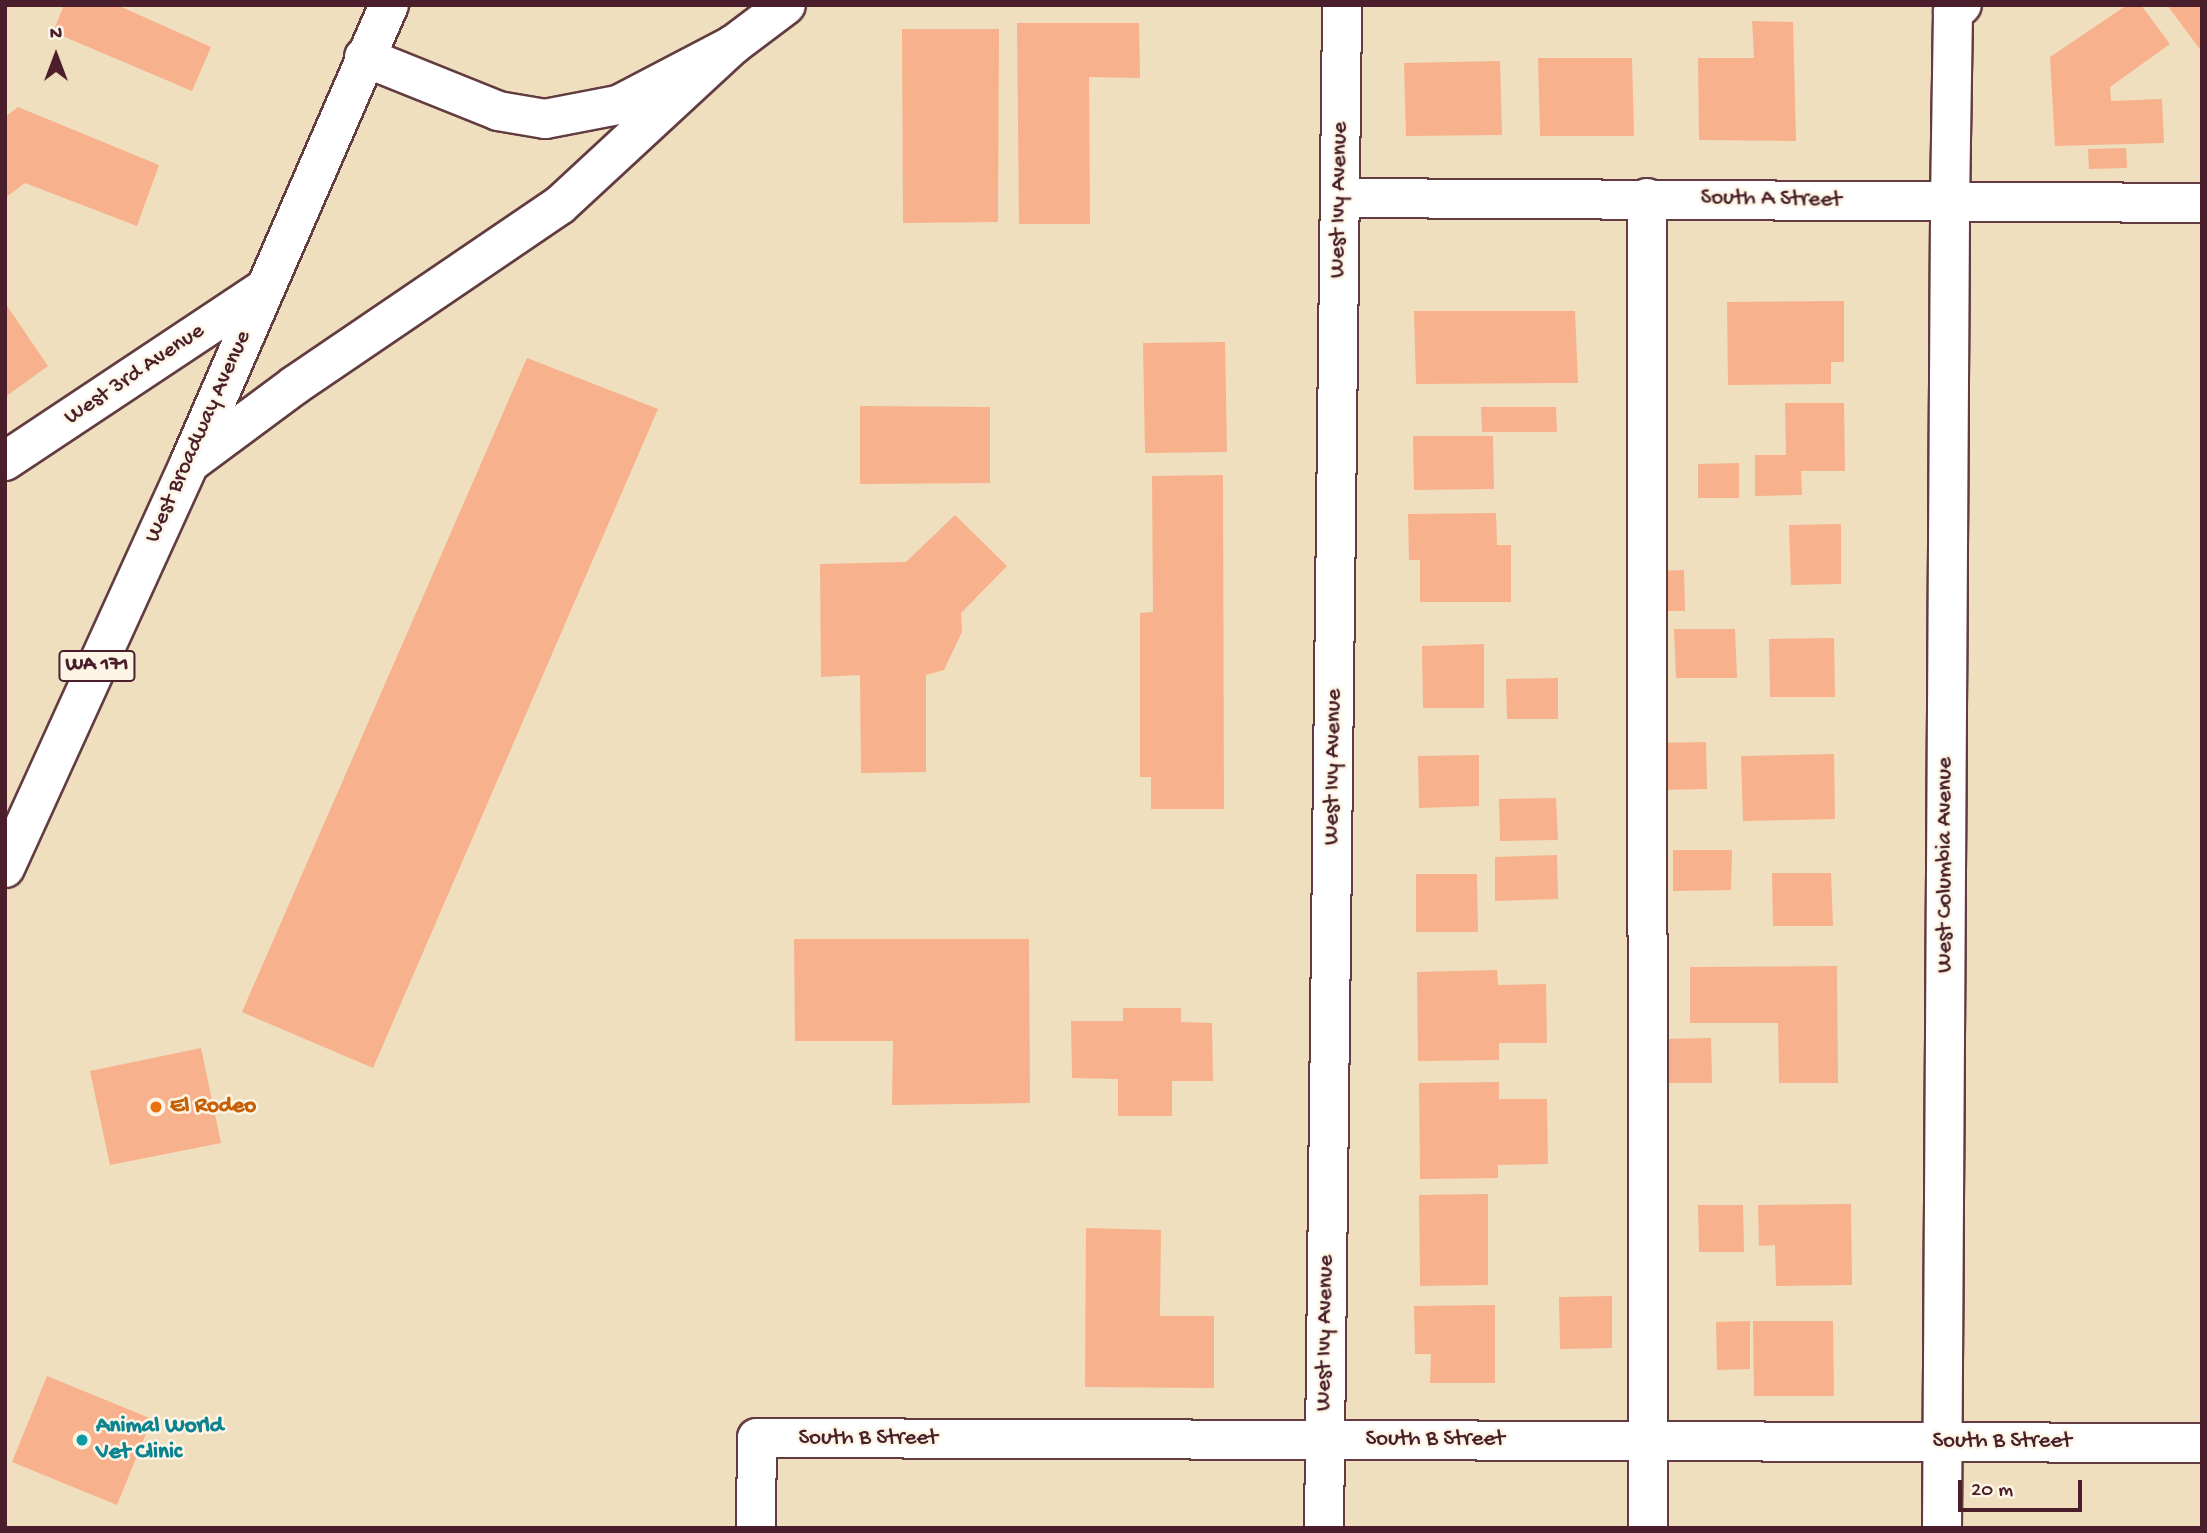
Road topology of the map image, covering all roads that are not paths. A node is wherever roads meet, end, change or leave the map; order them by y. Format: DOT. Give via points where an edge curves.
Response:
graph roads {
  1 [pos="388,5"];
  2 [pos="786,5"];
  3 [pos="1342,5"];
  4 [pos="1962,5"];
  5 [pos="733,45"];
  6 [pos="364,57"];
  7 [pos="1340,198"];
  8 [pos="1647,198"];
  9 [pos="1950,203"];
  10 [pos="2202,203"];
  11 [pos="264,289"];
  12 [pos="5,461"];
  13 [pos="189,464"];
  14 [pos="5,868"];
  15 [pos="1325,1440"];
  16 [pos="1650,1440"];
  17 [pos="1943,1442"];
  18 [pos="2202,1443"];
  19 [pos="756,1528"];
  20 [pos="1324,1528"];
  21 [pos="1648,1528"];
  22 [pos="1942,1528"];
  1 -- 6 [label="street, West Broadway Avenue / WA 171"];
  2 -- 5 [label="street"];
  3 -- 7 [label="street, West Ivy Avenue"];
  4 -- 9 [label="street, West Columbia Avenue" via="1953,12"];
  5 -- 6 [label="street" via="618,105 545,119 498,111"];
  5 -- 13 [label="street" via="560,205 295,385"];
  6 -- 11 [label="street, West Broadway Avenue / WA 171"];
  7 -- 8 [label="street, South A Street"];
  7 -- 15 [label="street, West Ivy Avenue"];
  8 -- 9 [label="street, South A Street"];
  8 -- 16 [label="street"];
  9 -- 10 [label="street, South A Street"];
  9 -- 17 [label="street, West Columbia Avenue"];
  11 -- 12 [label="street, West 3rd Avenue"];
  11 -- 13 [label="street, West Broadway Avenue / WA 171"];
  13 -- 14 [label="street, West Broadway Avenue / WA 171"];
  15 -- 16 [label="street, South B Street"];
  15 -- 19 [label="street, South B Street" via="757,1438"];
  15 -- 20 [label="street, West Ivy Avenue"];
  16 -- 17 [label="street, South B Street"];
  16 -- 21 [label="street"];
  17 -- 18 [label="street, South B Street"];
  17 -- 22 [label="street, West Columbia Avenue"];
}
